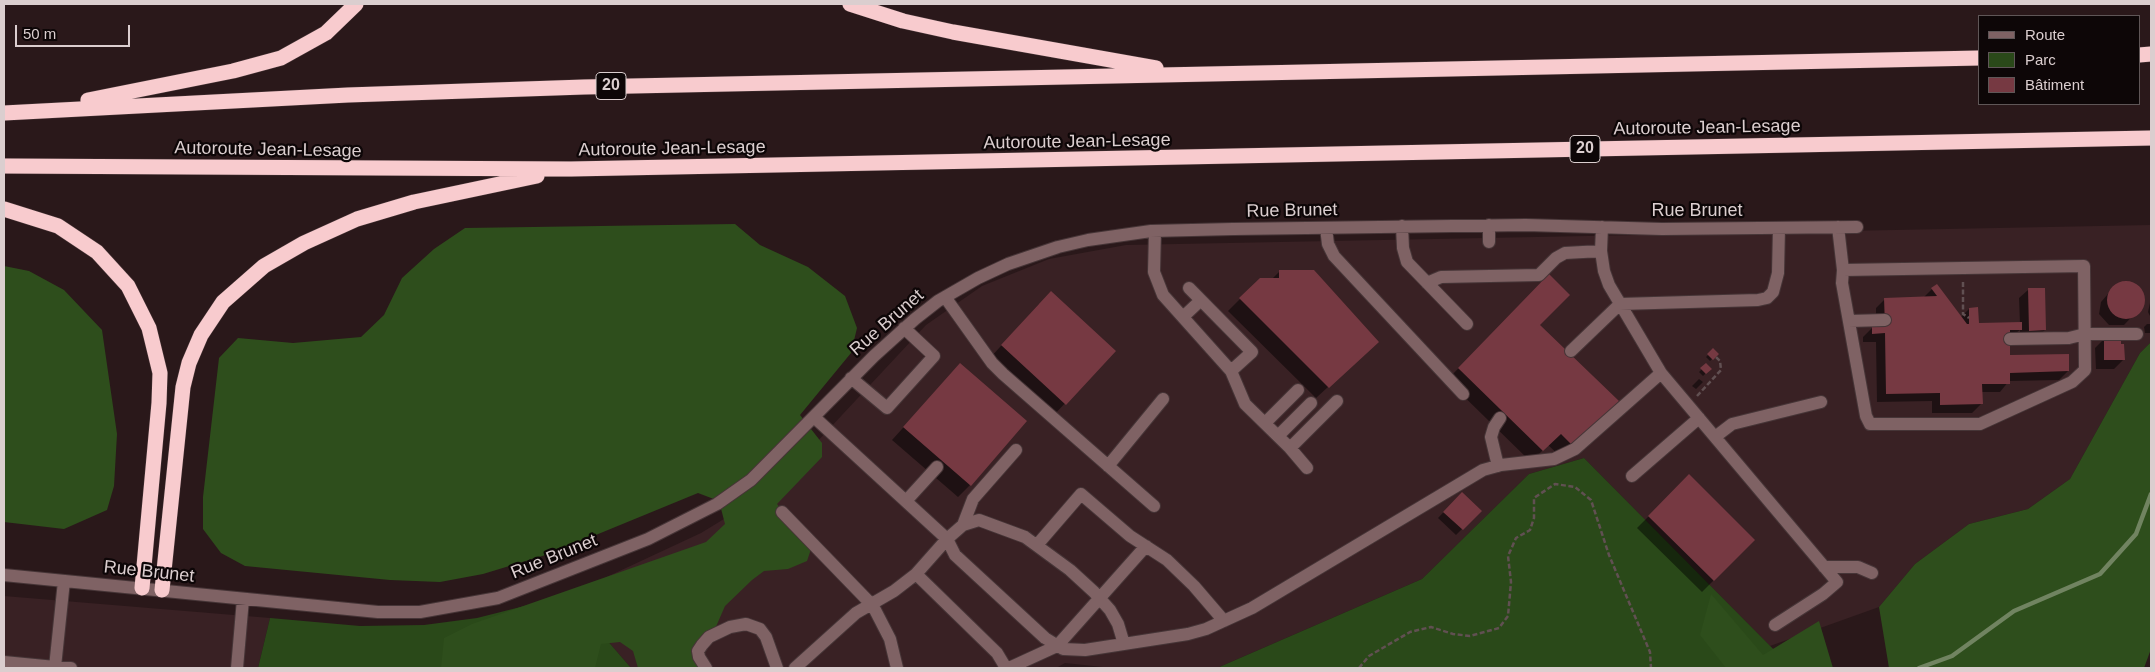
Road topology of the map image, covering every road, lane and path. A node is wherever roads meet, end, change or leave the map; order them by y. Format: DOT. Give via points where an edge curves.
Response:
graph roads {
  1 [pos="356,4"];
  2 [pos="850,4"];
  3 [pos="1978,58"];
  4 [pos="1187,74"];
  5 [pos="36,111"];
  6 [pos="4,113"];
  7 [pos="2151,138"];
  8 [pos="4,166"];
  9 [pos="571,169"];
  10 [pos="4,209"];
  11 [pos="1489,225"];
  12 [pos="1402,226"];
  13 [pos="1602,227"];
  14 [pos="1838,227"];
  15 [pos="1857,227"];
  16 [pos="1326,228"];
  17 [pos="1779,228"];
  18 [pos="1154,232"];
  19 [pos="1489,242"];
  20 [pos="1601,251"];
  21 [pos="1843,270"];
  22 [pos="1963,276"];
  23 [pos="1427,283"];
  24 [pos="1189,288"];
  25 [pos="945,297"];
  26 [pos="1201,300"];
  27 [pos="1620,304"];
  28 [pos="1183,317"];
  29 [pos="1969,318"];
  30 [pos="1885,320"];
  31 [pos="1849,321"];
  32 [pos="1467,324"];
  33 [pos="904,328"];
  34 [pos="2085,334"];
  35 [pos="2137,334"];
  36 [pos="2010,339"];
  37 [pos="1571,351"];
  38 [pos="1716,357"];
  39 [pos="1232,371"];
  40 [pos="1661,373"];
  41 [pos="851,378"];
  42 [pos="1298,390"];
  43 [pos="1700,393"];
  44 [pos="1463,394"];
  45 [pos="1163,399"];
  46 [pos="1337,401"];
  47 [pos="1821,402"];
  48 [pos="1311,403"];
  49 [pos="814,417"];
  50 [pos="1500,418"];
  51 [pos="1699,418"];
  52 [pos="1264,424"];
  53 [pos="1278,436"];
  54 [pos="1715,436"];
  55 [pos="1290,448"];
  56 [pos="1016,450"];
  57 [pos="1108,466"];
  58 [pos="1498,466"];
  59 [pos="937,467"];
  60 [pos="1307,468"];
  61 [pos="1632,476"];
  62 [pos="906,501"];
  63 [pos="1154,506"];
  64 [pos="782,512"];
  65 [pos="963,525"];
  66 [pos="947,539"];
  67 [pos="1037,545"];
  68 [pos="1146,546"];
  69 [pos="1824,567"];
  70 [pos="1872,573"];
  71 [pos="916,574"];
  72 [pos="4,575"];
  73 [pos="64,581"];
  74 [pos="142,588"];
  75 [pos="162,590"];
  76 [pos="243,599"];
  77 [pos="1100,599"];
  78 [pos="872,604"];
  79 [pos="1224,621"];
  80 [pos="1775,625"];
  81 [pos="1124,644"];
  82 [pos="1057,646"];
  83 [pos="4,662"];
  84 [pos="31,666"];
  85 [pos="55,667"];
  86 [pos="239,667"];
  87 [pos="71,668"];
  88 [pos="706,668"];
  89 [pos="777,668"];
  90 [pos="795,668"];
  91 [pos="897,668"];
  92 [pos="1007,668"];
  93 [pos="1359,668"];
  94 [pos="1650,668"];
  1 -- 5 [label="highway" via="326,33 276,60 233,72"];
  2 -- 4 [label="highway" via="953,32"];
  3 -- 4 [label="highway, 20"];
  4 -- 5 [label="highway, 20" via="575,87"];
  5 -- 6 [label="highway, 20"];
  7 -- 9 [label="highway, Autoroute Jean-Lesage / 20"];
  8 -- 9 [label="highway, Autoroute Jean-Lesage / 20"];
  9 -- 75 [label="highway" via="414,202 357,219 264,266 223,302 201,335 183,387"];
  10 -- 74 [label="highway" via="58,226 97,252 128,286 150,328 159,366 159,403"];
  11 -- 12 [label="street, Rue Brunet"];
  11 -- 13 [label="street, Rue Brunet"];
  11 -- 19 [label="street"];
  12 -- 16 [label="street, Rue Brunet"];
  12 -- 23 [label="street" via="1404,256"];
  13 -- 17 [label="street, Rue Brunet"];
  13 -- 20 [label="street"];
  14 -- 15 [label="street, Rue Brunet"];
  14 -- 17 [label="street, Rue Brunet"];
  14 -- 21 [label="street"];
  16 -- 18 [label="street, Rue Brunet"];
  16 -- 44 [label="street" via="1334,256"];
  17 -- 27 [label="street" via="1778,274 1773,292 1767,298"];
  18 -- 25 [label="street, Rue Brunet" via="1088,240 1043,251 992,271"];
  18 -- 28 [label="street" via="1156,282"];
  20 -- 23 [label="street" via="1565,253 1536,276 1441,277"];
  20 -- 27 [label="street" via="1606,279"];
  21 -- 31 [label="street" via="1842,283"];
  21 -- 34 [label="street" via="2084,266"];
  22 -- 29 [label="path" via="1963,314"];
  23 -- 32 [label="street"];
  24 -- 26 [label="street"];
  25 -- 33 [label="street, Rue Brunet"];
  25 -- 57 [label="street" via="1003,374"];
  26 -- 28 [label="street"];
  26 -- 39 [label="street" via="1252,352"];
  27 -- 37 [label="street"];
  27 -- 40 [label="street"];
  28 -- 39 [label="street"];
  30 -- 31 [label="street"];
  31 -- 34 [label="street" via="1866,416 1873,424 1980,424 2078,378 2085,370"];
  33 -- 41 [label="street, Rue Brunet"];
  33 -- 41 [label="street" via="934,356 887,408"];
  34 -- 35 [label="street"];
  34 -- 36 [label="street" via="2069,338"];
  38 -- 43 [label="path" via="1721,370"];
  39 -- 52 [label="street" via="1245,404"];
  40 -- 51 [label="street"];
  40 -- 58 [label="street" via="1575,449 1554,458"];
  41 -- 49 [label="street, Rue Brunet"];
  42 -- 52 [label="street"];
  45 -- 57 [label="street"];
  46 -- 55 [label="street"];
  47 -- 54 [label="street" via="1732,424"];
  48 -- 53 [label="street"];
  49 -- 62 [label="street"];
  49 -- 76 [label="street, Rue Brunet" via="751,480 712,507 648,540 512,593 468,605 405,613"];
  50 -- 58 [label="street" via="1491,437"];
  51 -- 54 [label="street"];
  51 -- 61 [label="street"];
  52 -- 53 [label="street"];
  53 -- 55 [label="street"];
  54 -- 69 [label="street"];
  55 -- 60 [label="street"];
  56 -- 65 [label="street" via="973,499"];
  57 -- 63 [label="street"];
  58 -- 79 [label="street" via="1468,478 1252,608"];
  59 -- 62 [label="street"];
  62 -- 66 [label="street"];
  64 -- 78 [label="street"];
  65 -- 66 [label="street"];
  65 -- 67 [label="street" via="987,521"];
  66 -- 71 [label="street"];
  66 -- 82 [label="street" via="954,555"];
  67 -- 68 [label="street" via="1081,494"];
  67 -- 77 [label="street"];
  68 -- 77 [label="street"];
  68 -- 79 [label="street" via="1167,560"];
  69 -- 70 [label="street" via="1858,567"];
  69 -- 80 [label="street" via="1837,582"];
  71 -- 78 [label="street"];
  71 -- 92 [label="street" via="997,653"];
  72 -- 73 [label="street, Rue Brunet"];
  73 -- 74 [label="street, Rue Brunet"];
  73 -- 85 [label="street"];
  74 -- 75 [label="street, Rue Brunet"];
  75 -- 76 [label="street, Rue Brunet"];
  76 -- 86 [label="street"];
  77 -- 81 [label="street" via="1118,624"];
  77 -- 82 [label="street"];
  78 -- 90 [label="street" via="856,613"];
  78 -- 91 [label="street" via="884,624"];
  79 -- 81 [label="street" via="1188,634"];
  81 -- 82 [label="street" via="1072,650"];
  82 -- 92 [label="street"];
  83 -- 84 [label="street"];
  84 -- 85 [label="street"];
  85 -- 87 [label="street"];
  88 -- 89 [label="street" via="699,657 702,645 730,627 746,624 760,629 766,637"];
  93 -- 94 [label="path" via="1369,656 1410,632 1431,627 1470,636 1499,628 1508,616 1511,582 1508,556 1516,538 1530,530 1534,498 1555,484 1575,487 1591,500 1609,555 1650,652"];
}
